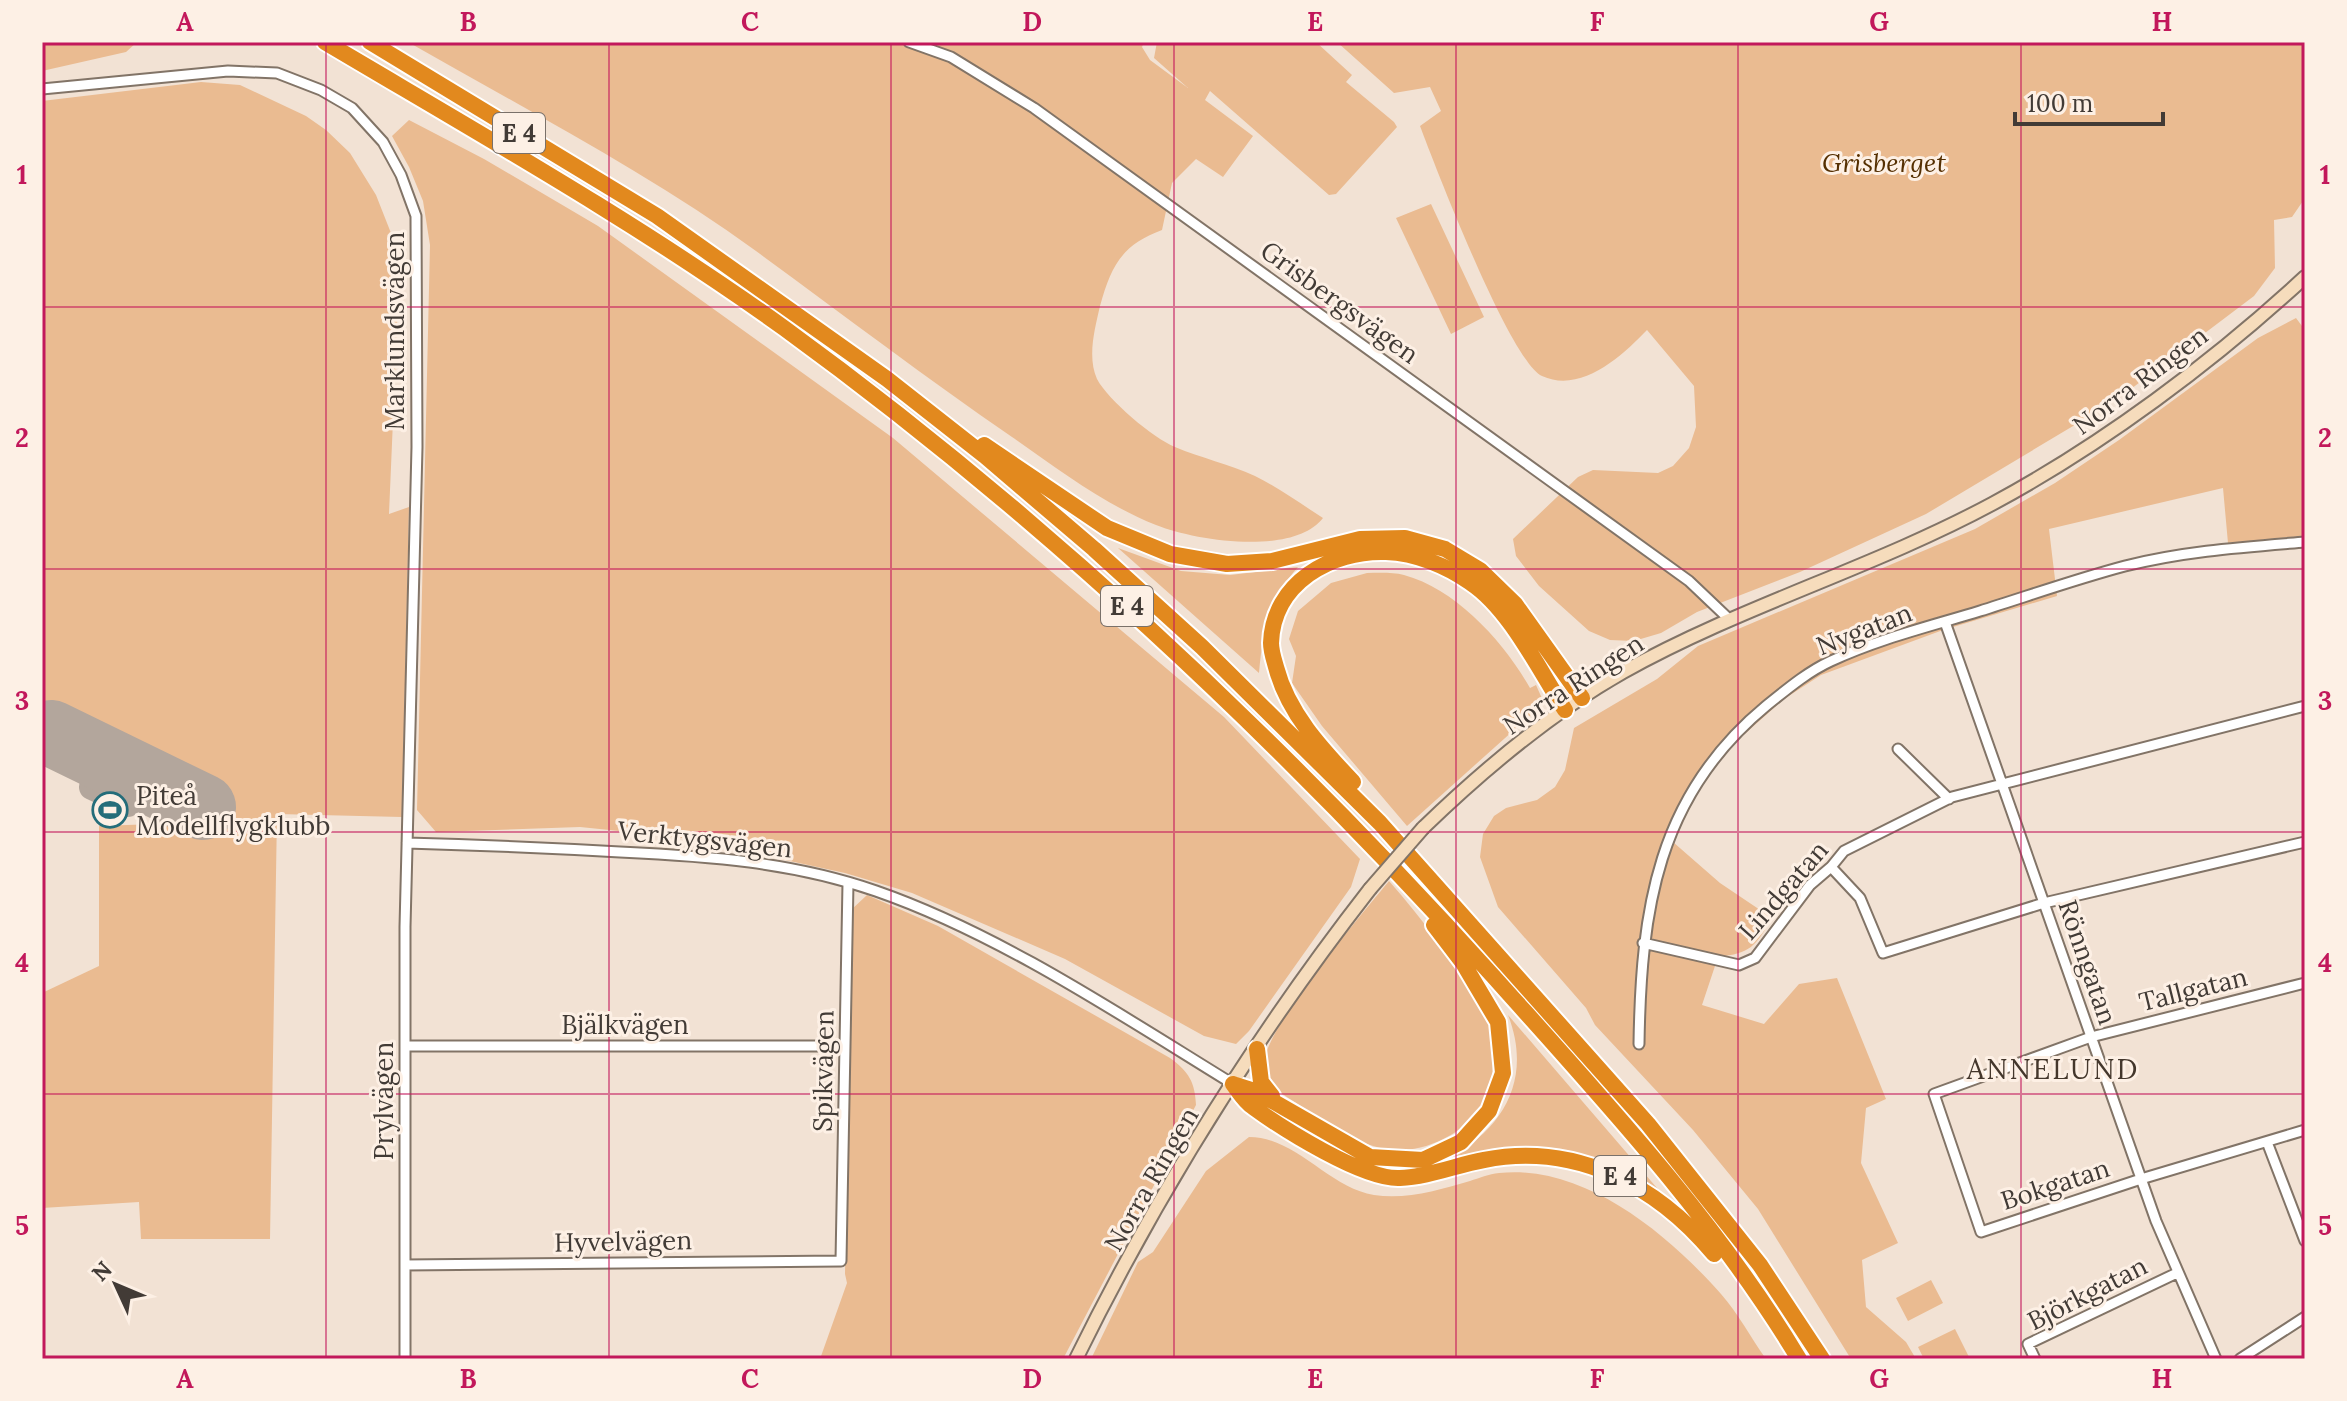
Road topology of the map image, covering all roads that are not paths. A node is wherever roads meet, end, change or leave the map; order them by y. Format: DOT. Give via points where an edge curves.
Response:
graph roads {
  1 [pos="325,42"];
  2 [pos="370,42"];
  3 [pos="909,42"];
  4 [pos="42,89"];
  5 [pos="2302,285"];
  6 [pos="940,421"];
  7 [pos="2305,542"];
  8 [pos="1730,620"];
  9 [pos="1945,622"];
  10 [pos="1582,698"];
  11 [pos="2305,706"];
  12 [pos="1565,710"];
  13 [pos="1898,749"];
  14 [pos="2002,784"];
  15 [pos="1949,799"];
  16 [pos="1380,823"];
  17 [pos="2305,842"];
  18 [pos="407,843"];
  19 [pos="1831,867"];
  20 [pos="848,883"];
  21 [pos="1410,887"];
  22 [pos="2044,903"];
  23 [pos="1643,943"];
  24 [pos="2305,983"];
  25 [pos="2091,1037"];
  26 [pos="1639,1044"];
  27 [pos="406,1046"];
  28 [pos="845,1046"];
  29 [pos="1257,1049"];
  30 [pos="1233,1084"];
  31 [pos="1274,1102"];
  32 [pos="2305,1130"];
  33 [pos="2267,1142"];
  34 [pos="2141,1179"];
  35 [pos="2305,1241"];
  36 [pos="841,1261"];
  37 [pos="405,1265"];
  38 [pos="2177,1273"];
  39 [pos="2305,1317"];
  40 [pos="1783,1334"];
  41 [pos="405,1359"];
  42 [pos="1076,1359"];
  43 [pos="1799,1359"];
  44 [pos="1822,1359"];
  45 [pos="2035,1359"];
  46 [pos="2216,1359"];
  47 [pos="2240,1359"];
  1 -- 21 [label="highway, E 4" via="692,264 875,396 1093,575 1301,774"];
  2 -- 6 [label="highway, E 4" via="657,216"];
  3 -- 8 [label="street, Grisbergsvägen" via="951,57 1034,108 1689,581"];
  4 -- 18 [label="street, Marklundsvägen" via="228,71 277,73 352,108 383,142 401,175 416,216 418,259"];
  5 -- 8 [label="main road, Norra Ringen" via="2078,454 1900,549"];
  6 -- 10 [label="highway, E 4" via="1000,454 1107,528 1170,554 1227,564 1272,561 1360,539 1405,538 1445,549 1480,570 1515,604"];
  6 -- 16 [label="highway, E 4" via="1202,647"];
  7 -- 9 [label="street, Nygatan" via="2126,566"];
  8 -- 10 [label="main road, Norra Ringen"];
  9 -- 14 [label="street, Rönngatan"];
  9 -- 23 [label="street, Nygatan" via="1829,662 1737,730 1704,771 1674,823"];
  10 -- 12 [label="main road, Norra Ringen"];
  11 -- 14 [label="street, Lindgatan"];
  12 -- 16 [label="highway, E 4" via="1500,611 1455,572 1385,552 1339,559 1305,575 1278,611 1271,645 1282,691 1317,745 1359,788"];
  12 -- 29 [label="main road, Norra Ringen, bridge" via="1529,734 1423,828 1370,889"];
  13 -- 15 [label="street"];
  14 -- 15 [label="street, Lindgatan"];
  14 -- 22 [label="street, Rönngatan"];
  15 -- 19 [label="street, Lindgatan" via="1844,851"];
  16 -- 44 [label="highway, E 4" via="1648,1124 1760,1265"];
  17 -- 22 [label="street"];
  18 -- 20 [label="street, Verktygsvägen" via="726,858"];
  18 -- 27 [label="street, Prylvägen"];
  19 -- 22 [label="street" via="1860,898 1883,953"];
  19 -- 23 [label="street, Lindgatan" via="1810,885 1755,958 1739,965"];
  20 -- 28 [label="street, Spikvägen"];
  20 -- 30 [label="street, Verktygsvägen" via="979,934"];
  21 -- 31 [label="highway, E 4" via="1498,1022 1503,1073 1489,1111 1461,1142 1423,1160 1370,1157"];
  21 -- 40 [label="highway, E 4" via="1677,1188"];
  22 -- 25 [label="street, Rönngatan"];
  23 -- 26 [label="street, Nygatan"];
  24 -- 25 [label="street, Tallgatan"];
  25 -- 34 [label="street, Rönngatan"];
  25 -- 34 [label="street, Bokgatan" via="1934,1094 1981,1232"];
  27 -- 28 [label="street, Bjälkvägen"];
  27 -- 37 [label="street, Prylvägen"];
  28 -- 36 [label="street, Spikvägen"];
  29 -- 30 [label="main road, Norra Ringen"];
  29 -- 31 [label="highway" via="1261,1082"];
  30 -- 31 [label="highway, E 4"];
  30 -- 40 [label="highway, E 4" via="1251,1106 1350,1166 1397,1179 1526,1154 1560,1157 1626,1178 1666,1205 1704,1241"];
  30 -- 42 [label="main road, Norra Ringen"];
  32 -- 33 [label="street, Bokgatan"];
  33 -- 34 [label="street, Bokgatan"];
  33 -- 35 [label="street"];
  34 -- 38 [label="street, Rönngatan"];
  36 -- 37 [label="street, Hyvelvägen"];
  37 -- 41 [label="street, Prylvägen"];
  38 -- 45 [label="street, Björkgatan" via="2028,1344"];
  38 -- 46 [label="street, Rönngatan"];
  39 -- 47 [label="street"];
  40 -- 43 [label="highway, E 4"];
}
